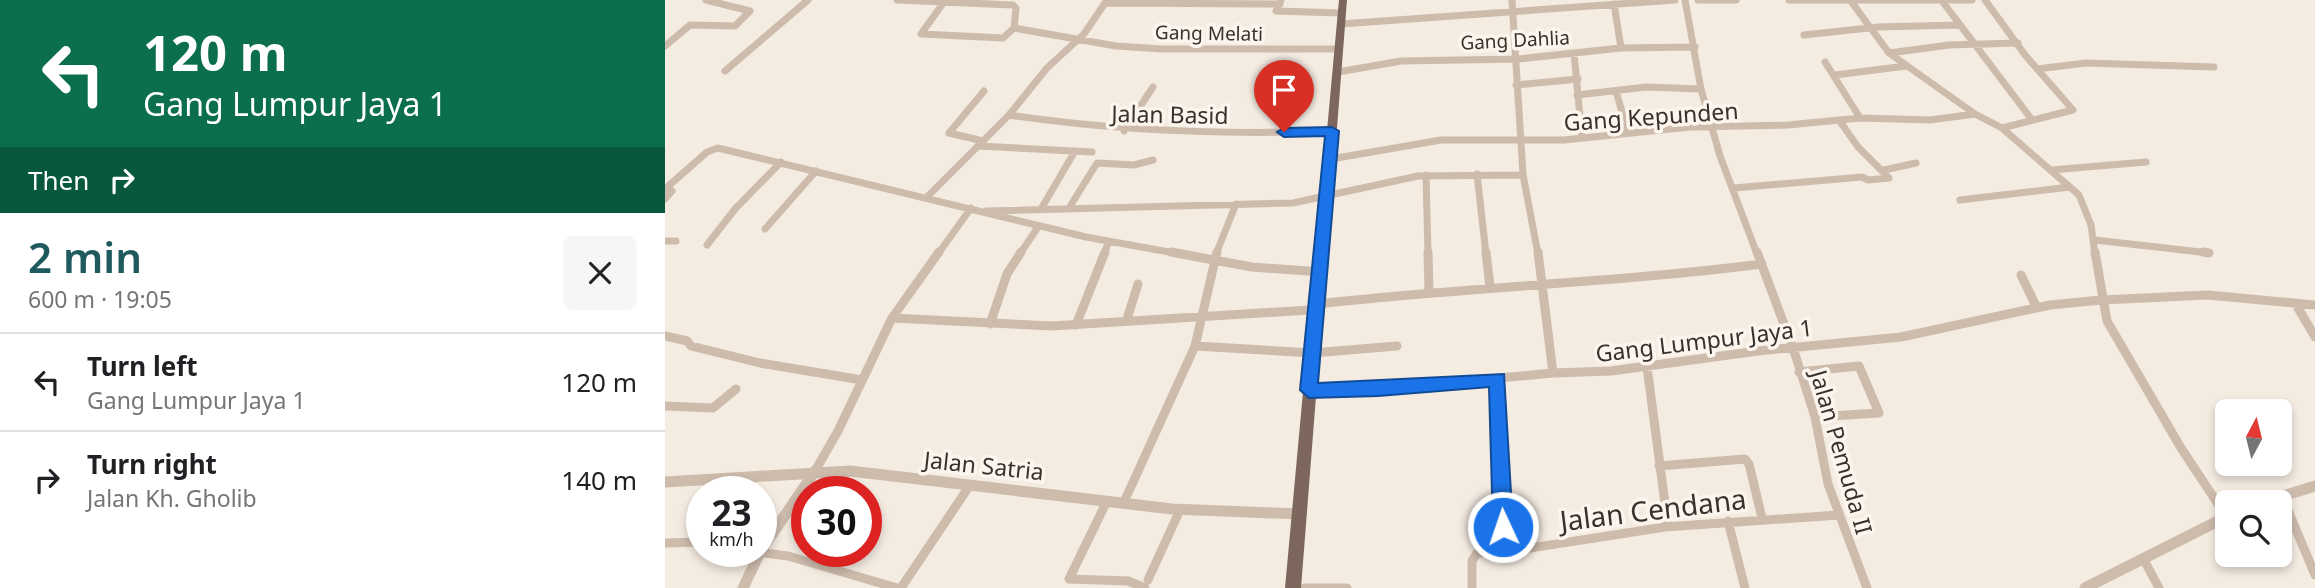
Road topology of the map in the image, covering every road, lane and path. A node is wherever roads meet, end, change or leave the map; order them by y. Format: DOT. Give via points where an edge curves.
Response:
graph roads {
  1 [pos="706,0"];
  2 [pos="808,0"];
  3 [pos="897,0"];
  4 [pos="1512,0"];
  5 [pos="1675,0"];
  6 [pos="1685,0"];
  7 [pos="1697,0"];
  8 [pos="1736,0"];
  9 [pos="1789,0"];
  10 [pos="1850,0"];
  11 [pos="1930,0"];
  12 [pos="1972,0"];
  13 [pos="1985,0"];
  14 [pos="918,1"];
  15 [pos="1106,1"];
  16 [pos="1942,1"];
  17 [pos="944,2"];
  18 [pos="1280,2"];
  19 [pos="1588,3"];
  20 [pos="1614,4"];
  21 [pos="1514,11"];
  22 [pos="1342,12"];
  23 [pos="1960,25"];
  24 [pos="1014,28"];
  25 [pos="1870,29"];
  26 [pos="1804,35"];
  27 [pos="1079,38"];
  28 [pos="2018,43"];
  29 [pos="1972,44"];
  30 [pos="665,46"];
  31 [pos="1695,47"];
  32 [pos="1621,48"];
  33 [pos="1339,49"];
  34 [pos="1574,53"];
  35 [pos="1889,53"];
  36 [pos="1518,59"];
  37 [pos="1825,62"];
  38 [pos="1906,65"];
  39 [pos="2214,67"];
  40 [pos="2036,69"];
  41 [pos="725,71"];
  42 [pos="1338,72"];
  43 [pos="1835,75"];
  44 [pos="1578,79"];
  45 [pos="1516,85"];
  46 [pos="1153,87"];
  47 [pos="1701,89"];
  48 [pos="984,91"];
  49 [pos="1616,91"];
  50 [pos="1577,95"];
  51 [pos="1975,114"];
  52 [pos="1009,116"];
  53 [pos="1860,118"];
  54 [pos="1839,120"];
  55 [pos="2032,120"];
  56 [pos="1713,127"];
  57 [pos="2002,128"];
  58 [pos="1124,131"];
  59 [pos="1332,131"];
  60 [pos="1627,133"];
  61 [pos="1582,138"];
  62 [pos="1523,141"];
  63 [pos="980,144"];
  64 [pos="1075,152"];
  65 [pos="1092,152"];
  66 [pos="1331,159"];
  67 [pos="1153,160"];
  68 [pos="781,162"];
  69 [pos="2146,162"];
  70 [pos="1916,163"];
  71 [pos="1884,170"];
  72 [pos="2051,170"];
  73 [pos="816,171"];
  74 [pos="1477,174"];
  75 [pos="1426,175"];
  76 [pos="1523,175"];
  77 [pos="2070,187"];
  78 [pos="1734,188"];
  79 [pos="666,190"];
  80 [pos="927,197"];
  81 [pos="1325,197"];
  82 [pos="665,199"];
  83 [pos="1961,200"];
  84 [pos="1236,204"];
  85 [pos="1069,208"];
  86 [pos="1041,209"];
  87 [pos="975,210"];
  88 [pos="1038,227"];
  89 [pos="765,229"];
  90 [pos="2095,240"];
  91 [pos="665,241"];
  92 [pos="1109,241"];
  93 [pos="676,242"];
  94 [pos="707,244"];
  95 [pos="2209,253"];
  96 [pos="1213,261"];
  97 [pos="1762,264"];
  98 [pos="1322,272"];
  99 [pos="2021,275"];
  100 [pos="1138,284"];
  101 [pos="1542,285"];
  102 [pos="1490,287"];
  103 [pos="1429,291"];
  104 [pos="2101,300"];
  105 [pos="2295,303"];
  106 [pos="2315,305"];
  107 [pos="1314,307"];
  108 [pos="2037,307"];
  109 [pos="1203,316"];
  110 [pos="893,318"];
  111 [pos="1127,319"];
  112 [pos="990,324"];
  113 [pos="1076,325"];
  114 [pos="665,336"];
  115 [pos="2315,337"];
  116 [pos="1195,346"];
  117 [pos="1397,346"];
  118 [pos="1793,348"];
  119 [pos="1312,353"];
  120 [pos="1647,367"];
  121 [pos="1799,372"];
  122 [pos="1553,373"];
  123 [pos="1498,379"];
  124 [pos="862,380"];
  125 [pos="736,389"];
  126 [pos="1309,390"];
  127 [pos="665,407"];
  128 [pos="1815,417"];
  129 [pos="1659,466"];
  130 [pos="815,471"];
  131 [pos="665,482"];
  132 [pos="970,485"];
  133 [pos="2315,486"];
  134 [pos="2292,493"];
  135 [pos="2215,497"];
  136 [pos="1107,501"];
  137 [pos="1124,502"];
  138 [pos="1180,510"];
  139 [pos="1299,514"];
  140 [pos="1839,515"];
  141 [pos="1762,518"];
  142 [pos="1728,521"];
  143 [pos="777,522"];
  144 [pos="2215,522"];
  145 [pos="2292,522"];
  146 [pos="1668,526"];
  147 [pos="686,542"];
  148 [pos="665,543"];
  149 [pos="1505,552"];
  150 [pos="777,554"];
  151 [pos="2143,558"];
  152 [pos="750,567"];
  153 [pos="2315,575"];
  154 [pos="1145,586"];
  155 [pos="743,588"];
  156 [pos="899,588"];
  157 [pos="1293,588"];
  158 [pos="1305,588"];
  159 [pos="1347,588"];
  160 [pos="1472,588"];
  161 [pos="1745,588"];
  162 [pos="1867,588"];
  163 [pos="2085,588"];
  164 [pos="2159,588"];
  1 -- 30 [label="street" via="750,10 735,26 690,25"];
  2 -- 41 [label="street"];
  3 -- 14 [label="street"];
  4 -- 21 [label="street"];
  5 -- 20 [label="street"];
  6 -- 31 [label="street, Jalan Pemuda II"];
  7 -- 8 [label="street"];
  9 -- 10 [label="street"];
  10 -- 11 [label="street"];
  10 -- 25 [label="street"];
  11 -- 16 [label="street"];
  12 -- 16 [label="street"];
  13 -- 28 [label="street"];
  14 -- 17 [label="street"];
  15 -- 18 [label="street"];
  15 -- 27 [label="street"];
  16 -- 23 [label="street"];
  17 -- 24 [label="street" via="1015,5"];
  17 -- 24 [label="street" via="921,34 1003,38"];
  18 -- 22 [label="street" via="1276,11"];
  19 -- 20 [label="street"];
  19 -- 21 [label="street"];
  20 -- 32 [label="street"];
  21 -- 22 [label="street"];
  21 -- 36 [label="street"];
  22 -- 33 [label="main road"];
  23 -- 25 [label="street"];
  23 -- 29 [label="street"];
  24 -- 27 [label="street, Gang Melati"];
  25 -- 26 [label="street"];
  25 -- 35 [label="street"];
  27 -- 33 [label="street, Gang Melati" via="1162,49"];
  27 -- 52 [label="street" via="1047,68"];
  28 -- 29 [label="street"];
  28 -- 40 [label="street"];
  29 -- 35 [label="street"];
  29 -- 55 [label="street"];
  31 -- 32 [label="street, Gang Dahlia"];
  31 -- 47 [label="street, Jalan Pemuda II"];
  32 -- 34 [label="street, Gang Dahlia"];
  33 -- 42 [label="main road"];
  34 -- 36 [label="street, Gang Dahlia"];
  34 -- 44 [label="street"];
  35 -- 38 [label="street"];
  36 -- 42 [label="street, Gang Dahlia" via="1401,61"];
  36 -- 45 [label="street"];
  37 -- 43 [label="street"];
  38 -- 43 [label="street"];
  38 -- 51 [label="street"];
  39 -- 40 [label="street" via="2086,63"];
  40 -- 55 [label="street" via="2073,110"];
  42 -- 59 [label="main road"];
  43 -- 53 [label="street"];
  44 -- 45 [label="street"];
  44 -- 50 [label="street"];
  45 -- 62 [label="street"];
  46 -- 58 [label="street"];
  47 -- 49 [label="street" via="1668,86"];
  47 -- 56 [label="street, Jalan Pemuda II"];
  48 -- 63 [label="street" via="949,132"];
  49 -- 50 [label="street"];
  49 -- 60 [label="street"];
  50 -- 61 [label="street"];
  51 -- 53 [label="street, Gang Kepunden" via="1930,120"];
  51 -- 57 [label="street"];
  52 -- 58 [label="street, Jalan Basid"];
  52 -- 63 [label="street"];
  53 -- 54 [label="street, Gang Kepunden"];
  54 -- 56 [label="street, Gang Kepunden"];
  54 -- 71 [label="street" via="1858,147"];
  55 -- 57 [label="street"];
  56 -- 60 [label="street, Gang Kepunden"];
  56 -- 78 [label="street, Jalan Pemuda II"];
  57 -- 72 [label="street"];
  58 -- 59 [label="street, Jalan Basid"];
  59 -- 66 [label="main road"];
  60 -- 61 [label="street, Gang Kepunden"];
  61 -- 62 [label="street, Gang Kepunden"];
  62 -- 66 [label="street, Gang Kepunden" via="1441,140"];
  62 -- 76 [label="street"];
  63 -- 64 [label="street"];
  63 -- 80 [label="street"];
  64 -- 65 [label="street"];
  64 -- 86 [label="street"];
  66 -- 81 [label="main road"];
  67 -- 85 [label="street" via="1133,165 1097,163"];
  68 -- 73 [label="street"];
  68 -- 79 [label="street" via="718,148 707,152"];
  68 -- 94 [label="street"];
  69 -- 72 [label="street"];
  70 -- 71 [label="street"];
  71 -- 78 [label="street" via="1889,177"];
  72 -- 77 [label="street"];
  73 -- 80 [label="street"];
  73 -- 89 [label="street"];
  74 -- 75 [label="street"];
  74 -- 76 [label="street"];
  74 -- 102 [label="street"];
  75 -- 81 [label="street"];
  75 -- 103 [label="street"];
  76 -- 101 [label="street"];
  77 -- 83 [label="street"];
  77 -- 90 [label="street" via="2087,208"];
  78 -- 97 [label="street, Jalan Pemuda II"];
  79 -- 82 [label="street" via="673,191"];
  80 -- 87 [label="street"];
  81 -- 84 [label="street"];
  81 -- 98 [label="main road"];
  84 -- 85 [label="street"];
  84 -- 96 [label="street"];
  85 -- 86 [label="street"];
  86 -- 87 [label="street"];
  87 -- 88 [label="street"];
  87 -- 110 [label="street"];
  88 -- 92 [label="street"];
  88 -- 112 [label="street" via="1007,274"];
  90 -- 95 [label="street"];
  90 -- 104 [label="street"];
  91 -- 93 [label="street"];
  92 -- 96 [label="street"];
  92 -- 113 [label="street"];
  96 -- 98 [label="street"];
  96 -- 109 [label="street"];
  97 -- 101 [label="street" via="1653,278"];
  97 -- 118 [label="street, Jalan Pemuda II"];
  98 -- 107 [label="main road"];
  99 -- 108 [label="street"];
  100 -- 111 [label="street"];
  101 -- 102 [label="street"];
  101 -- 122 [label="street"];
  102 -- 103 [label="street"];
  103 -- 107 [label="street"];
  104 -- 105 [label="street, Gang Lumpur Jaya 1" via="2208,295"];
  104 -- 108 [label="street, Gang Lumpur Jaya 1"];
  104 -- 135 [label="street" via="2131,365"];
  105 -- 106 [label="street, Gang Lumpur Jaya 1"];
  105 -- 115 [label="street"];
  107 -- 109 [label="street"];
  107 -- 119 [label="main road"];
  108 -- 118 [label="street, Gang Lumpur Jaya 1" via="1901,337"];
  109 -- 111 [label="street"];
  109 -- 116 [label="street"];
  110 -- 112 [label="street"];
  110 -- 124 [label="street"];
  111 -- 113 [label="street"];
  112 -- 113 [label="street"];
  114 -- 124 [label="street" via="760,363"];
  116 -- 119 [label="street"];
  116 -- 137 [label="street"];
  117 -- 119 [label="street"];
  118 -- 120 [label="street, Gang Lumpur Jaya 1"];
  118 -- 121 [label="street, Jalan Pemuda II"];
  119 -- 126 [label="main road"];
  120 -- 122 [label="street, Gang Lumpur Jaya 1"];
  120 -- 129 [label="street"];
  121 -- 128 [label="street, Jalan Pemuda II"];
  121 -- 128 [label="street" via="1859,366 1879,413"];
  122 -- 123 [label="street, Gang Lumpur Jaya 1"];
  123 -- 126 [label="street, Gang Lumpur Jaya 1"];
  123 -- 149 [label="street"];
  124 -- 130 [label="street"];
  125 -- 127 [label="street" via="713,408"];
  126 -- 139 [label="main road"];
  128 -- 140 [label="street, Jalan Pemuda II"];
  129 -- 141 [label="street" via="1745,459"];
  129 -- 146 [label="street"];
  130 -- 131 [label="street, Jalan Satria"];
  130 -- 132 [label="street, Jalan Satria"];
  130 -- 143 [label="street"];
  132 -- 136 [label="street, Jalan Satria"];
  132 -- 156 [label="street"];
  133 -- 134 [label="street"];
  136 -- 137 [label="street, Jalan Satria"];
  136 -- 154 [label="street" via="1069,579"];
  137 -- 138 [label="street, Jalan Satria"];
  138 -- 139 [label="street, Jalan Satria"];
  138 -- 154 [label="street"];
  139 -- 157 [label="main road"];
  140 -- 141 [label="street, Jalan Cendana"];
  140 -- 162 [label="street, Jalan Pemuda II"];
  141 -- 142 [label="street, Jalan Cendana"];
  142 -- 146 [label="street, Jalan Cendana"];
  142 -- 161 [label="street"];
  144 -- 151 [label="street"];
  145 -- 153 [label="street"];
  146 -- 149 [label="street, Jalan Cendana"];
  147 -- 148 [label="street"];
  149 -- 160 [label="street, Jalan Cendana" via="1473,555"];
  150 -- 156 [label="street"];
  151 -- 163 [label="street"];
  151 -- 164 [label="street"];
  152 -- 155 [label="street"];
  158 -- 159 [label="street"];
}
